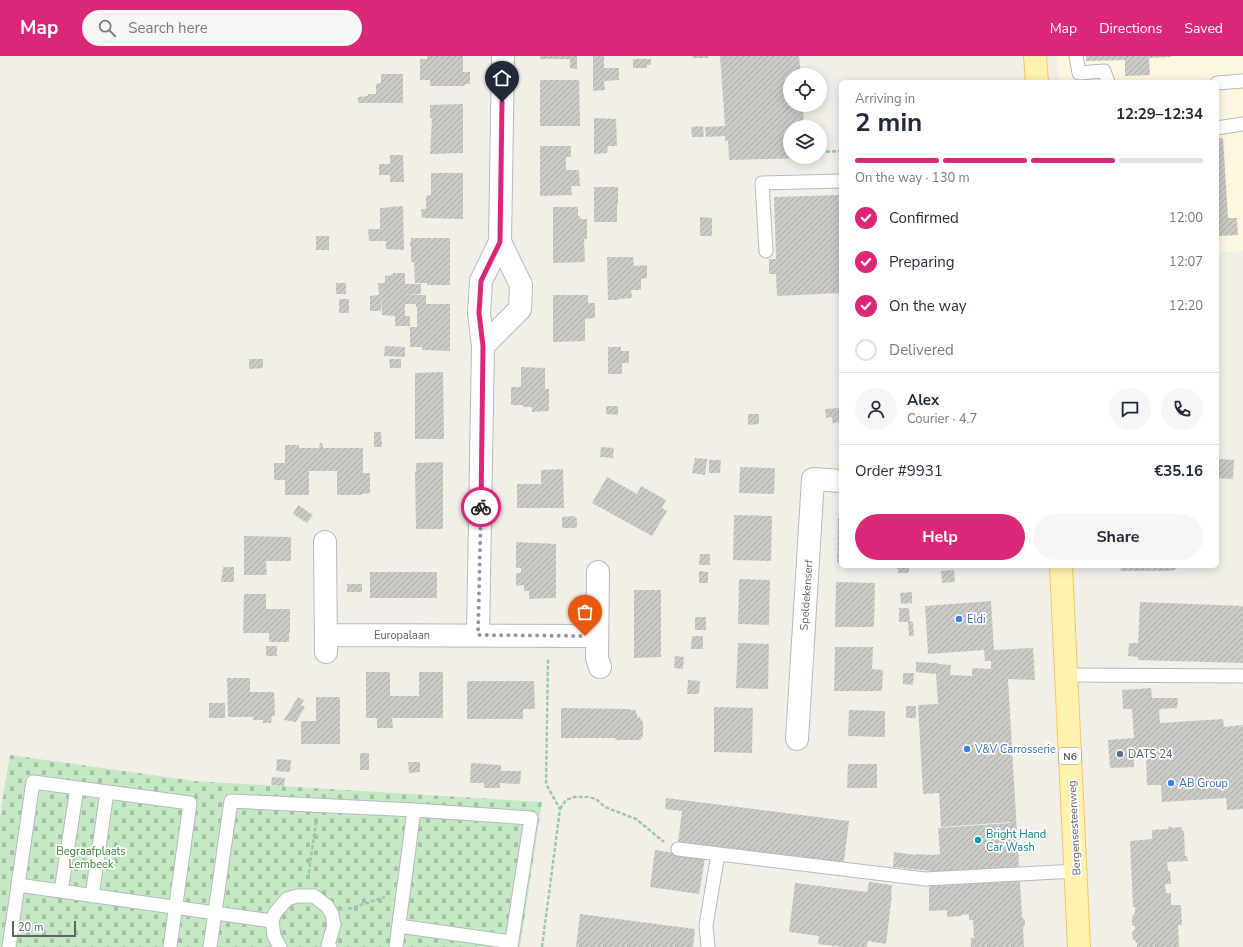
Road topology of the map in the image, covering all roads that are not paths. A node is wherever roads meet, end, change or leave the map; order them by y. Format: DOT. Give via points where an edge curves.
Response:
graph roads {
  1 [pos="503,56"];
  2 [pos="1035,56"];
  3 [pos="1076,56"];
  4 [pos="1037,80"];
  5 [pos="1107,80"];
  6 [pos="1243,81"];
  7 [pos="1219,82"];
  8 [pos="1243,124"];
  9 [pos="1219,128"];
  10 [pos="839,181"];
  11 [pos="500,242"];
  12 [pos="766,251"];
  13 [pos="483,346"];
  14 [pos="839,480"];
  15 [pos="325,542"];
  16 [pos="1061,568"];
  17 [pos="598,572"];
  18 [pos="478,635"];
  19 [pos="597,636"];
  20 [pos="600,667"];
  21 [pos="1066,676"];
  22 [pos="1243,676"];
  23 [pos="797,739"];
  24 [pos="77,788"];
  25 [pos="107,792"];
  26 [pos="414,810"];
  27 [pos="678,849"];
  28 [pos="718,854"];
  29 [pos="1076,871"];
  30 [pos="18,885"];
  31 [pos="61,891"];
  32 [pos="92,896"];
  33 [pos="175,907"];
  34 [pos="215,913"];
  35 [pos="272,921"];
  36 [pos="399,926"];
  37 [pos="512,944"];
  38 [pos="328,946"];
  39 [pos="9,947"];
  40 [pos="170,947"];
  41 [pos="210,947"];
  42 [pos="280,947"];
  43 [pos="396,947"];
  44 [pos="708,947"];
  45 [pos="1079,947"];
  1 -- 11 [label="street"];
  2 -- 4 [label="main road"];
  3 -- 5 [label="lane" via="1079,73 1104,70"];
  6 -- 7 [label="lane"];
  8 -- 9 [label="lane"];
  10 -- 12 [label="lane" via="762,183"];
  11 -- 13 [label="street" via="481,281 479,313"];
  11 -- 13 [label="street" via="521,285 520,309"];
  13 -- 18 [label="street"];
  14 -- 23 [label="street, Speldekenserf" via="814,479"];
  15 -- 18 [label="street, Europalaan" via="326,644"];
  16 -- 21 [label="main road, Bergensesteenweg / N6"];
  17 -- 19 [label="street"];
  18 -- 19 [label="street, Europalaan"];
  19 -- 20 [label="street" via="597,658"];
  21 -- 22 [label="lane"];
  21 -- 29 [label="main road, Bergensesteenweg / N6"];
  24 -- 25 [label="lane"];
  24 -- 30 [label="lane" via="33,782"];
  24 -- 31 [label="lane"];
  25 -- 32 [label="lane"];
  25 -- 33 [label="lane" via="190,803"];
  26 -- 34 [label="lane" via="231,801"];
  26 -- 36 [label="lane"];
  26 -- 37 [label="lane" via="531,818"];
  27 -- 28 [label="lane"];
  28 -- 29 [label="lane" via="925,879"];
  28 -- 44 [label="lane" via="706,925"];
  29 -- 45 [label="main road, Bergensesteenweg / N6"];
  30 -- 31 [label="lane"];
  30 -- 39 [label="lane"];
  31 -- 32 [label="lane"];
  32 -- 33 [label="lane"];
  33 -- 34 [label="lane"];
  33 -- 40 [label="lane"];
  34 -- 35 [label="lane"];
  34 -- 41 [label="lane"];
  35 -- 38 [label="lane" via="274,913 287,899 314,896 327,906 332,914 334,925"];
  35 -- 42 [label="lane" via="274,936"];
  36 -- 37 [label="lane"];
  36 -- 43 [label="lane"];
}
